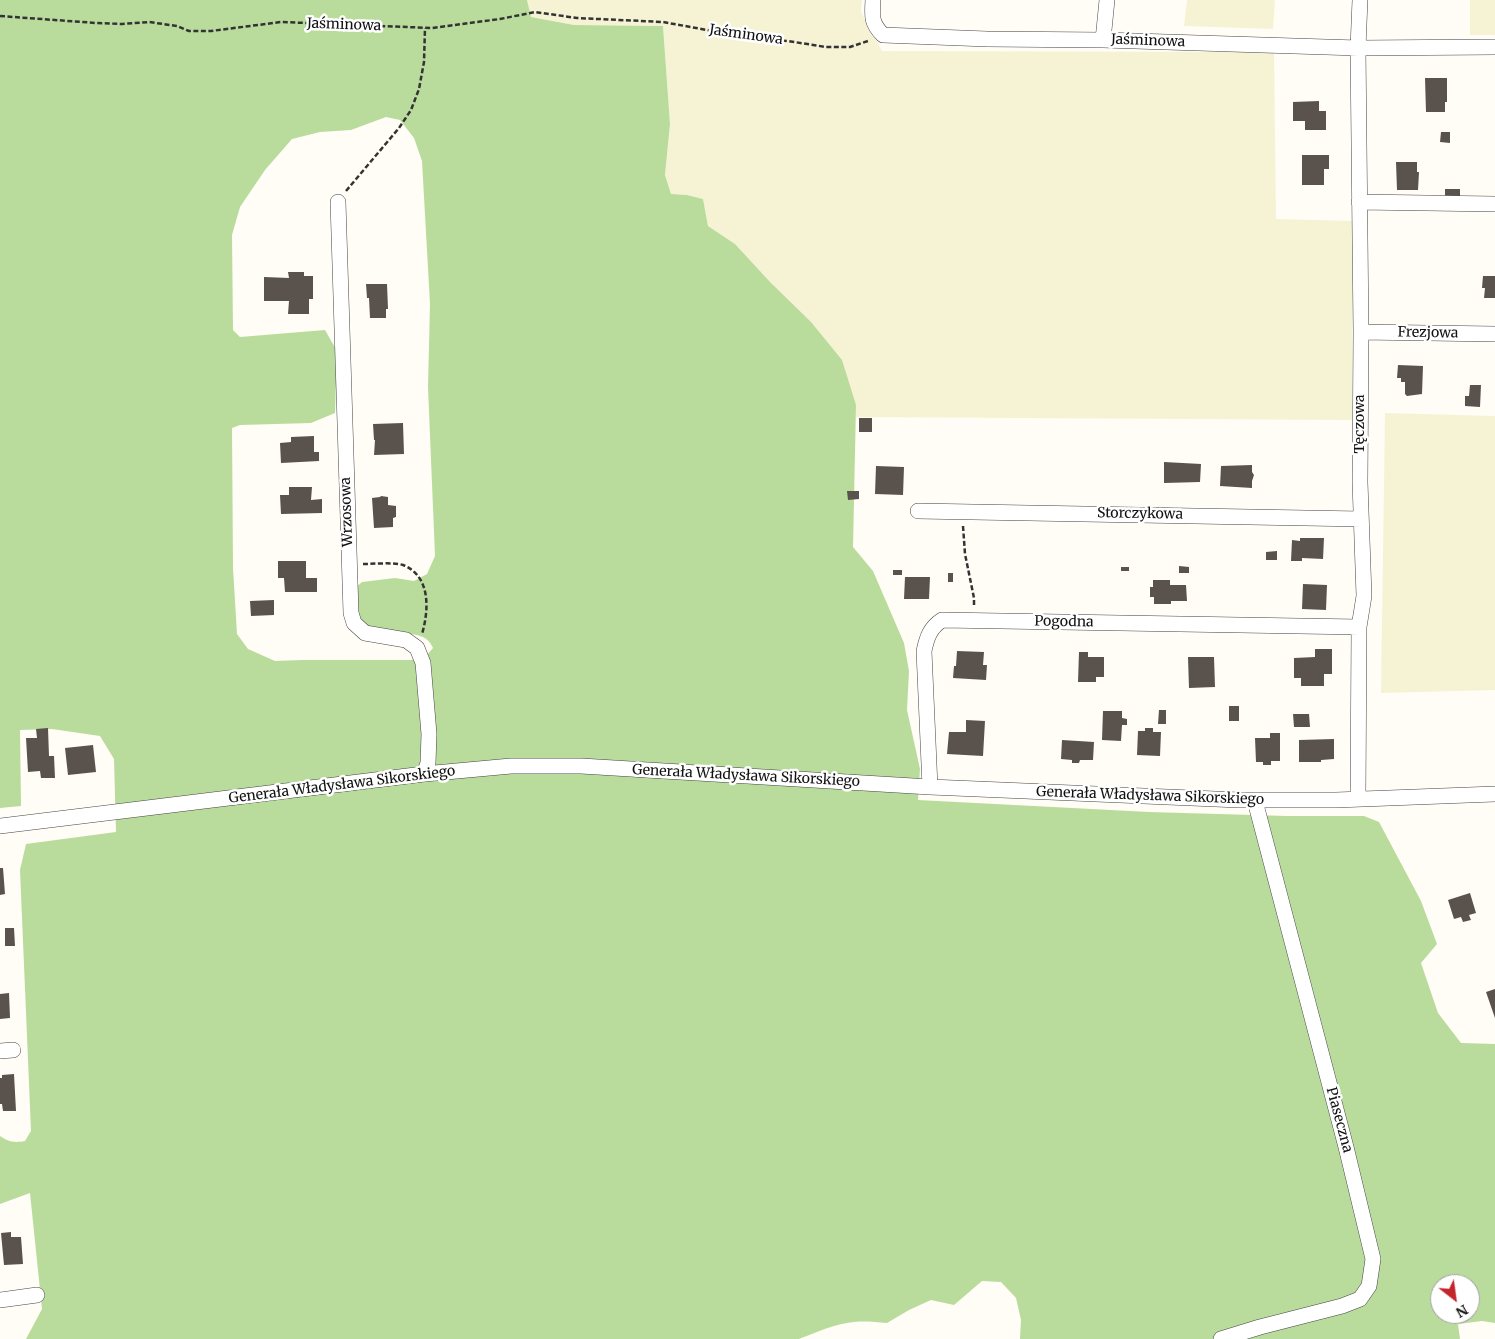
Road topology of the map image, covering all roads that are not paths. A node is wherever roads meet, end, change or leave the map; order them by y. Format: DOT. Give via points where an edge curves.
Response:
graph roads {
  1 [pos="873,0"];
  2 [pos="1107,0"];
  3 [pos="1360,0"];
  4 [pos="1103,40"];
  5 [pos="1495,47"];
  6 [pos="1358,48"];
  7 [pos="338,202"];
  8 [pos="1360,202"];
  9 [pos="1495,204"];
  10 [pos="1361,332"];
  11 [pos="1495,334"];
  12 [pos="918,511"];
  13 [pos="1361,519"];
  14 [pos="1359,627"];
  15 [pos="424,774"];
  16 [pos="930,787"];
  17 [pos="1495,794"];
  18 [pos="1358,799"];
  19 [pos="1255,801"];
  20 [pos="0,826"];
  21 [pos="38,1295"];
  22 [pos="0,1300"];
  23 [pos="1222,1339"];
  1 -- 4 [label="street, Jaśminowa" via="872,17 883,35"];
  2 -- 4 [label="street"];
  3 -- 6 [label="street, Tęczowa"];
  4 -- 6 [label="street, Jaśminowa"];
  5 -- 6 [label="street, Jaśminowa"];
  6 -- 8 [label="street, Tęczowa"];
  7 -- 15 [label="street, Wrzosowa" via="350,613 354,623 365,633 406,640 417,648 423,663 429,734 428,763"];
  8 -- 9 [label="street"];
  8 -- 10 [label="street, Tęczowa"];
  10 -- 11 [label="street, Frezjowa"];
  10 -- 13 [label="street, Tęczowa"];
  12 -- 13 [label="street, Storczykowa"];
  13 -- 14 [label="street, Tęczowa" via="1364,596"];
  14 -- 16 [label="street, Pogodna" via="942,620 928,635 924,651"];
  14 -- 18 [label="street, Tęczowa"];
  15 -- 16 [label="street, Generała Władysława Sikorskiego" via="511,766 581,766"];
  15 -- 20 [label="street, Generała Władysława Sikorskiego"];
  16 -- 19 [label="street, Generała Władysława Sikorskiego"];
  17 -- 18 [label="street, Generała Władysława Sikorskiego"];
  18 -- 19 [label="street, Generała Władysława Sikorskiego"];
  19 -- 23 [label="street, Piaseczna" via="1374,1259 1369,1286 1360,1299"];
  21 -- 22 [label="street"];
}
